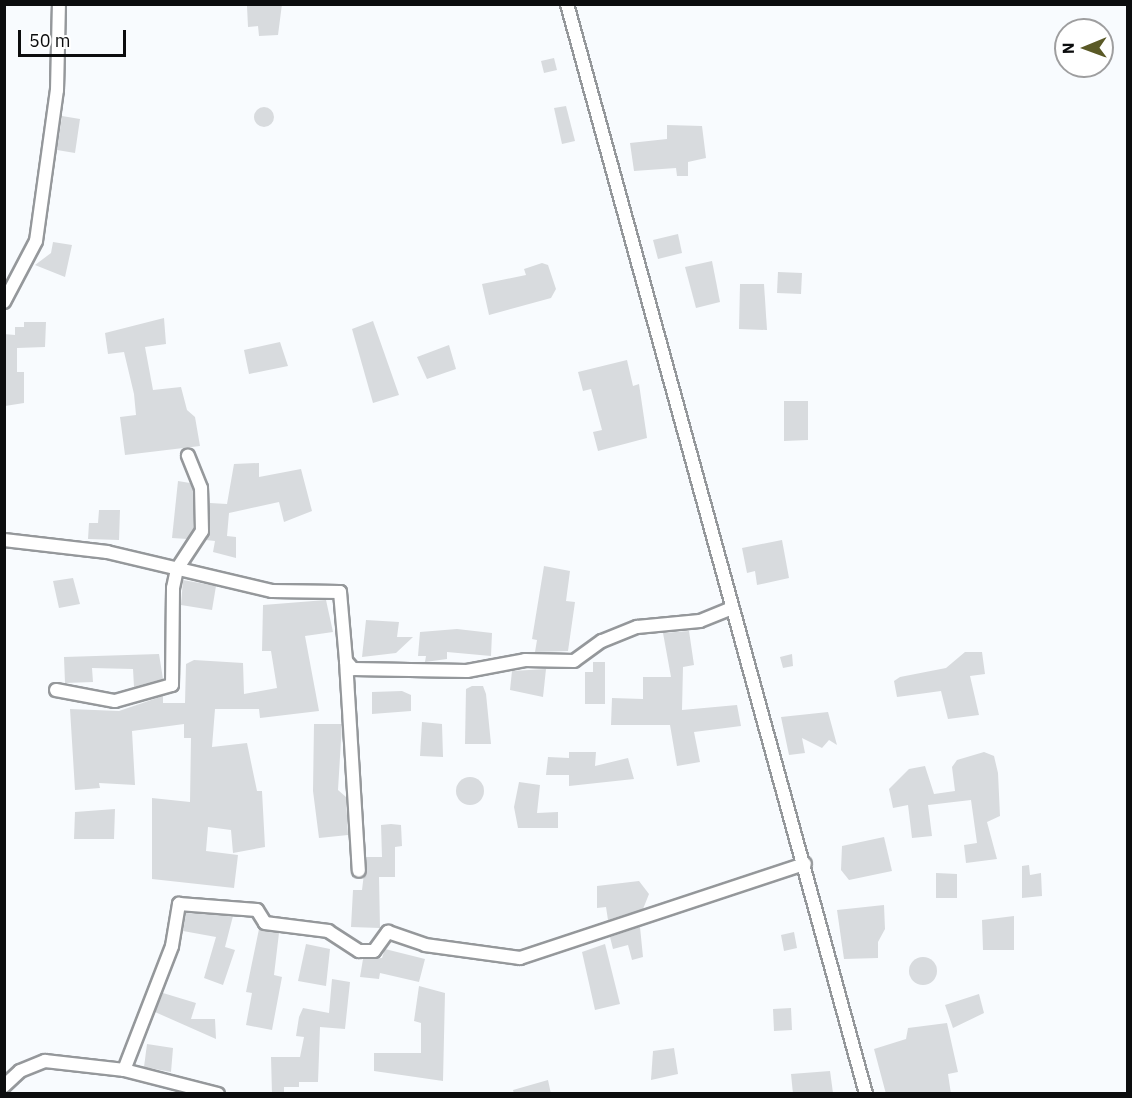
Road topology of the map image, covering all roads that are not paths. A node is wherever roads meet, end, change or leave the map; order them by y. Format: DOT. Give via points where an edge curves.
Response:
graph roads {
  1 [pos="59,4"];
  2 [pos="567,4"];
  3 [pos="4,302"];
  4 [pos="188,456"];
  5 [pos="4,540"];
  6 [pos="177,569"];
  7 [pos="732,608"];
  8 [pos="346,661"];
  9 [pos="56,690"];
  10 [pos="805,864"];
  11 [pos="359,871"];
  12 [pos="124,1070"];
  13 [pos="4,1086"];
  14 [pos="218,1094"];
  15 [pos="866,1094"];
  1 -- 3 [label="street" via="59,79 36,241"];
  2 -- 7 [label="street"];
  4 -- 6 [label="street" via="201,488 202,531"];
  5 -- 6 [label="street" via="46,542"];
  6 -- 8 [label="street" via="272,591 340,592"];
  6 -- 9 [label="street" via="169,618 172,685 166,691 115,700"];
  7 -- 8 [label="street" via="700,621 637,627 602,641 574,661 525,660 418,672 353,669"];
  7 -- 10 [label="street"];
  8 -- 11 [label="street"];
  10 -- 12 [label="street" via="520,958 425,945 388,932 374,951 359,951 328,931 265,923 257,910 179,904 172,946"];
  10 -- 15 [label="street"];
  12 -- 13 [label="street" via="45,1061 20,1071"];
  12 -- 14 [label="street"];
}
